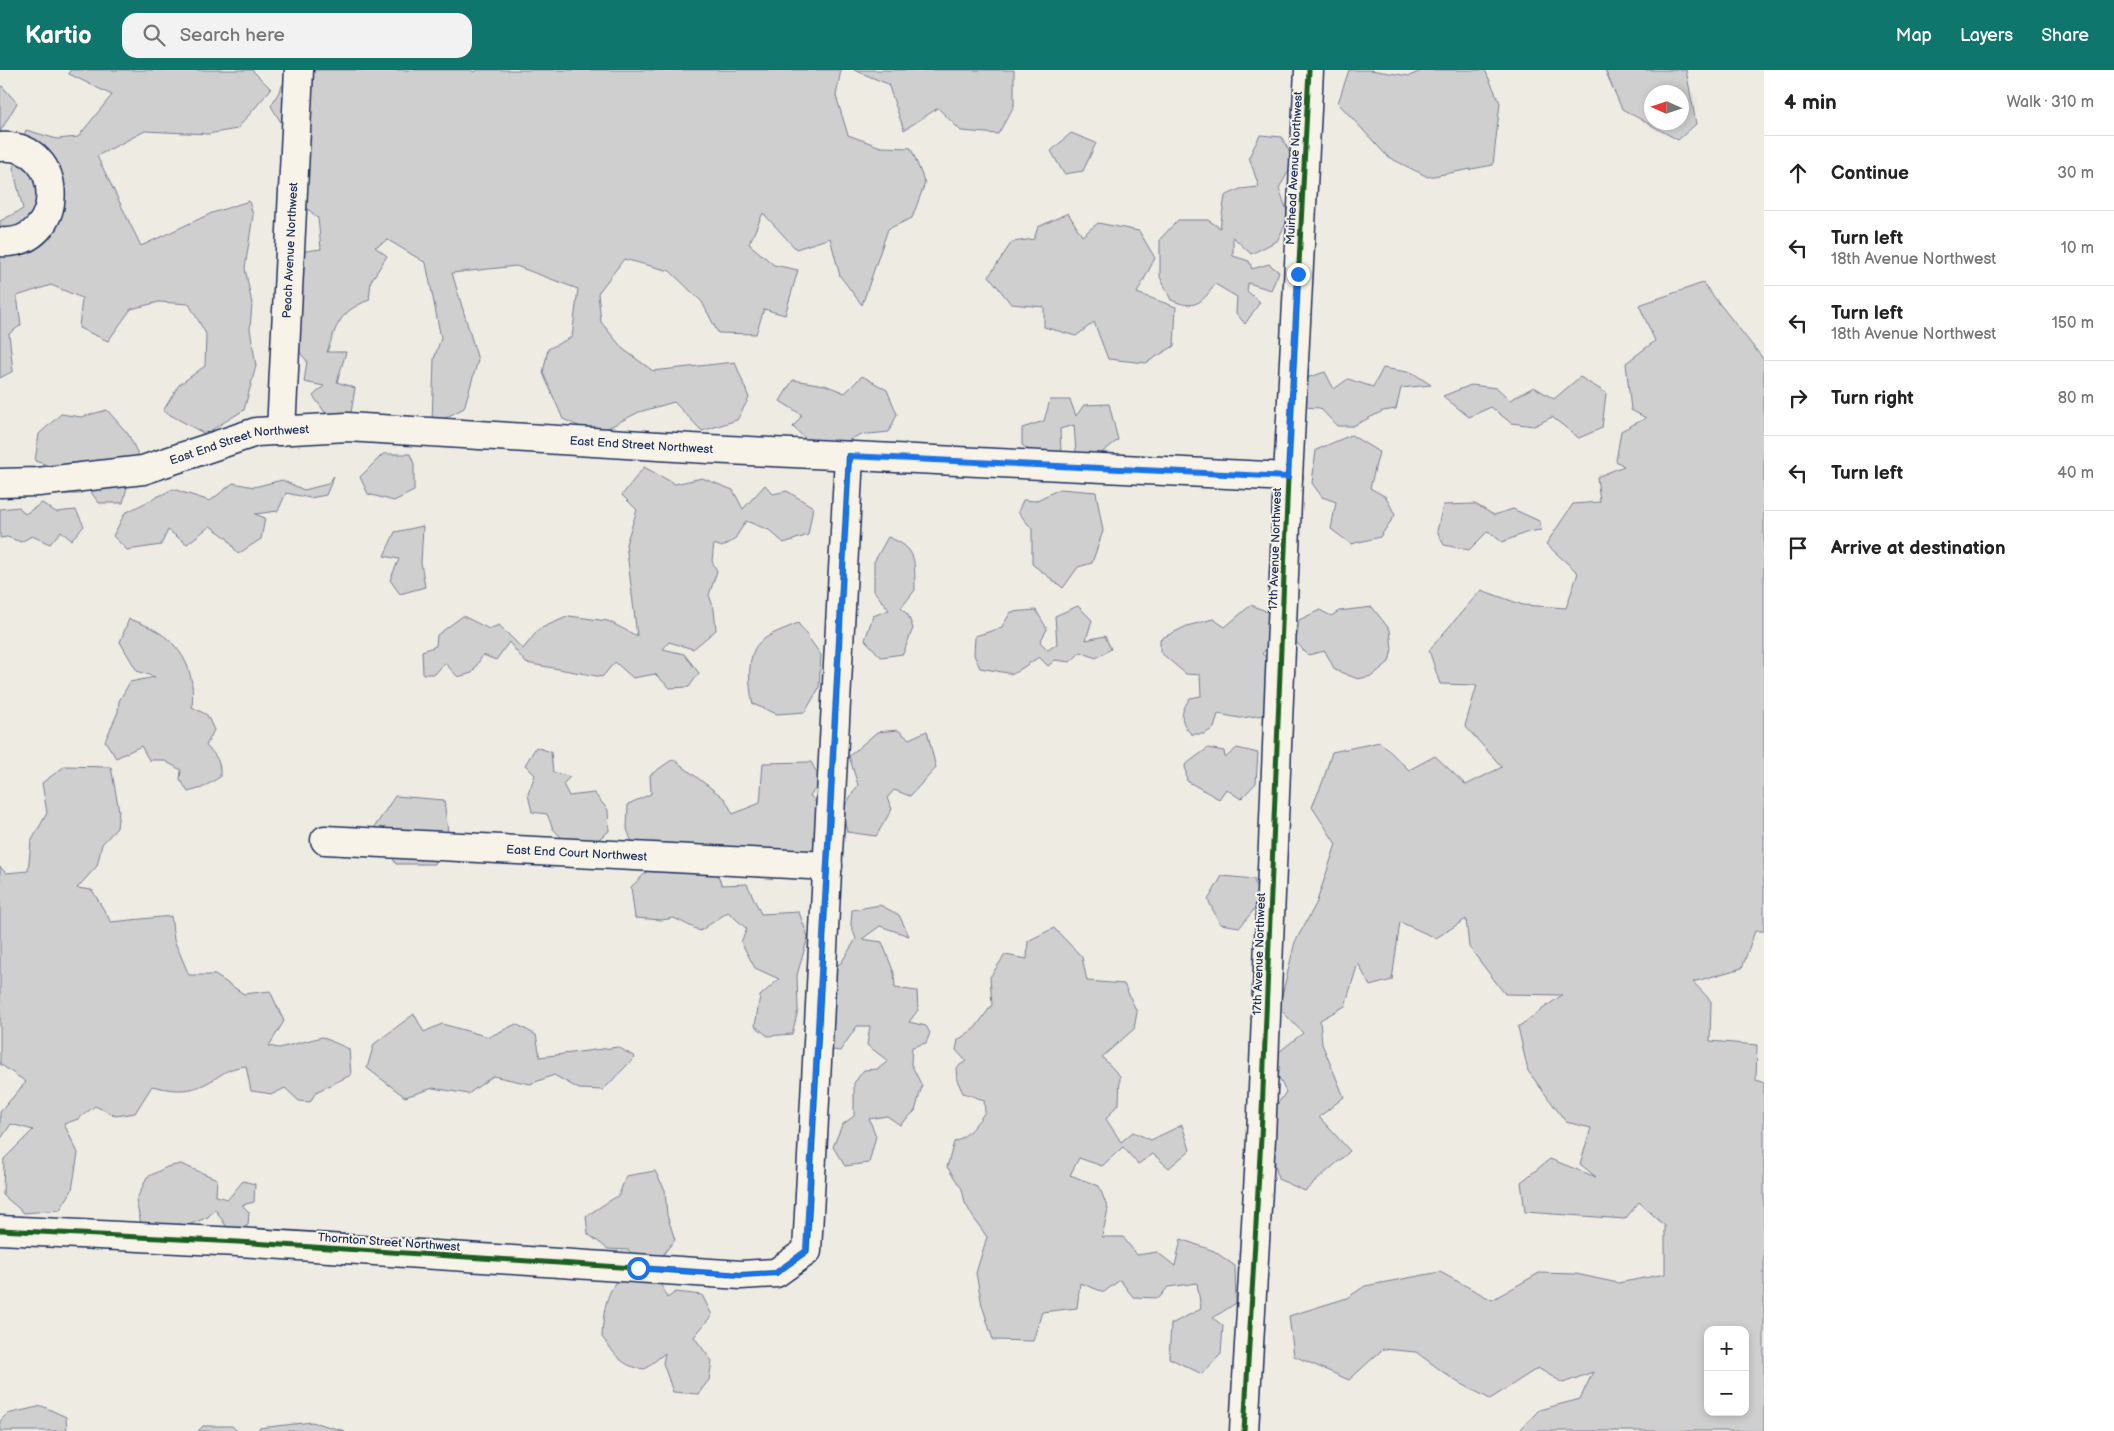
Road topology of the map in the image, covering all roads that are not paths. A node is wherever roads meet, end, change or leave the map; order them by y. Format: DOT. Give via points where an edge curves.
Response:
graph roads {
  1 [pos="299,70"];
  2 [pos="1308,70"];
  3 [pos="0,147"];
  4 [pos="0,242"];
  5 [pos="281,431"];
  6 [pos="849,456"];
  7 [pos="1288,477"];
  8 [pos="0,483"];
  9 [pos="326,840"];
  10 [pos="828,866"];
  11 [pos="0,1230"];
  12 [pos="1244,1431"];
  1 -- 5 [label="street, Peach Avenue Northwest"];
  2 -- 7 [label="street, Muirhead Avenue Northwest"];
  3 -- 4 [label="street" via="24,150 36,159 46,172 51,187 51,203 46,218 36,230 22,239"];
  5 -- 6 [label="street, East End Street Northwest" via="346,427"];
  5 -- 8 [label="street, East End Street Northwest" via="256,432 143,470"];
  6 -- 7 [label="street, East End Street Northwest"];
  6 -- 10 [label="street"];
  7 -- 12 [label="street, 17th Avenue Northwest" via="1261,1138"];
  9 -- 10 [label="street, East End Court Northwest"];
  10 -- 11 [label="street, Thornton Street Northwest" via="806,1251 776,1273 732,1274"];
}
